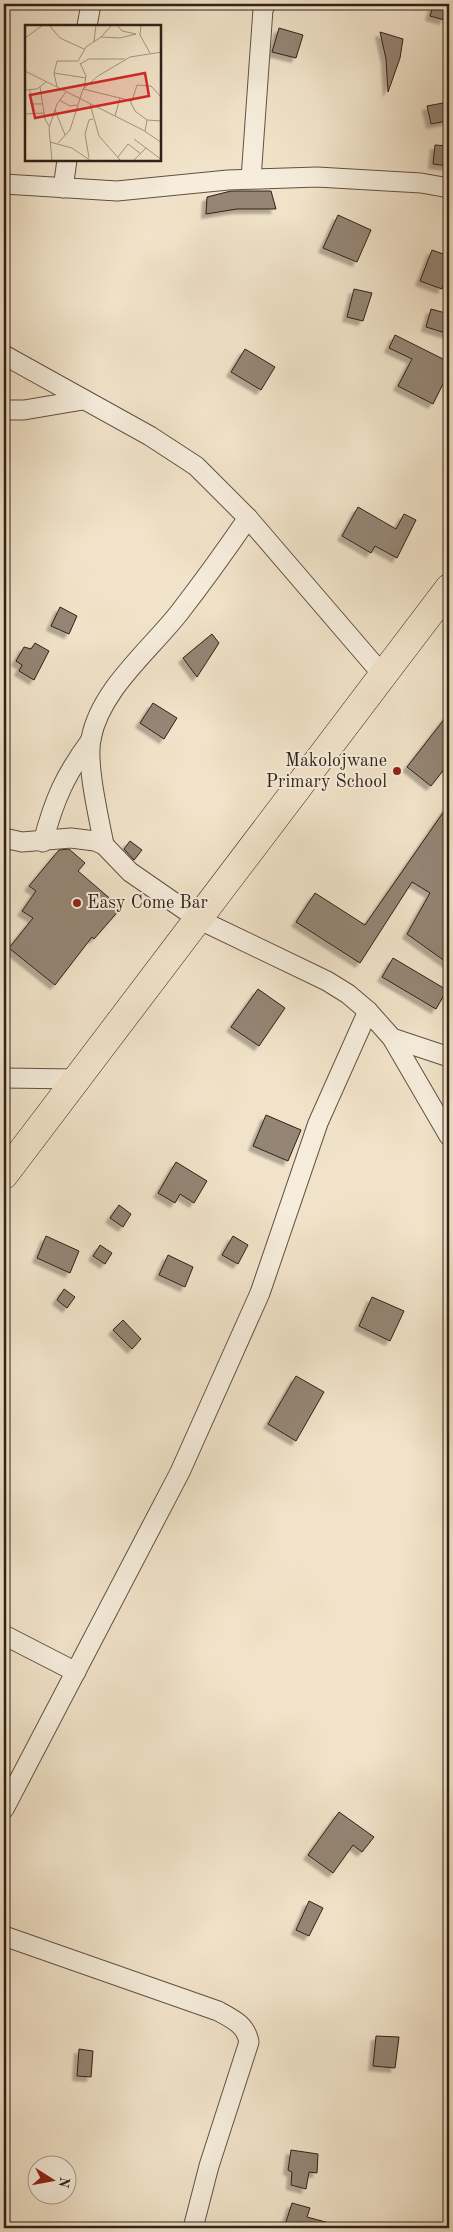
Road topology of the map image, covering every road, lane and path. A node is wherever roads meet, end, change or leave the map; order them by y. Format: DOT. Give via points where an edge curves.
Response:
graph roads {
  1 [pos="91,4"];
  2 [pos="266,4"];
  3 [pos="87,25"];
  4 [pos="67,161"];
  5 [pos="251,178"];
  6 [pos="4,184"];
  7 [pos="63,188"];
  8 [pos="449,188"];
  9 [pos="4,355"];
  10 [pos="83,400"];
  11 [pos="4,410"];
  12 [pos="248,518"];
  13 [pos="449,588"];
  14 [pos="382,674"];
  15 [pos="90,740"];
  16 [pos="4,838"];
  17 [pos="43,842"];
  18 [pos="104,845"];
  19 [pos="198,919"];
  20 [pos="368,1011"];
  21 [pos="392,1038"];
  22 [pos="449,1057"];
  23 [pos="4,1078"];
  24 [pos="77,1079"];
  25 [pos="449,1136"];
  26 [pos="4,1175"];
  27 [pos="4,1635"];
  28 [pos="76,1672"];
  29 [pos="4,1809"];
  30 [pos="4,1936"];
  31 [pos="193,2228"];
  1 -- 3 [label="street"];
  2 -- 5 [label="street" via="263,9"];
  4 -- 7 [label="street"];
  5 -- 7 [label="street" via="117,191"];
  5 -- 8 [label="street" via="317,177 421,183"];
  6 -- 7 [label="street"];
  9 -- 10 [label="street"];
  10 -- 11 [label="street" via="24,410"];
  10 -- 12 [label="street" via="150,436 196,466"];
  12 -- 14 [label="street"];
  12 -- 15 [label="street" via="178,614 115,687"];
  13 -- 14 [label="main road"];
  14 -- 19 [label="main road"];
  15 -- 17 [label="street" via="52,805"];
  15 -- 18 [label="street" via="92,774"];
  16 -- 17 [label="street"];
  17 -- 18 [label="street" via="71,838"];
  18 -- 19 [label="street" via="130,872"];
  19 -- 20 [label="street" via="327,980"];
  19 -- 24 [label="main road"];
  20 -- 21 [label="street"];
  20 -- 28 [label="street" via="318,1123 252,1311 180,1472"];
  21 -- 22 [label="street"];
  21 -- 25 [label="street"];
  23 -- 24 [label="street"];
  24 -- 26 [label="main road"];
  27 -- 28 [label="street"];
  28 -- 29 [label="street"];
  30 -- 31 [label="street" via="218,2011 247,2032 249,2042 209,2166"];
}
